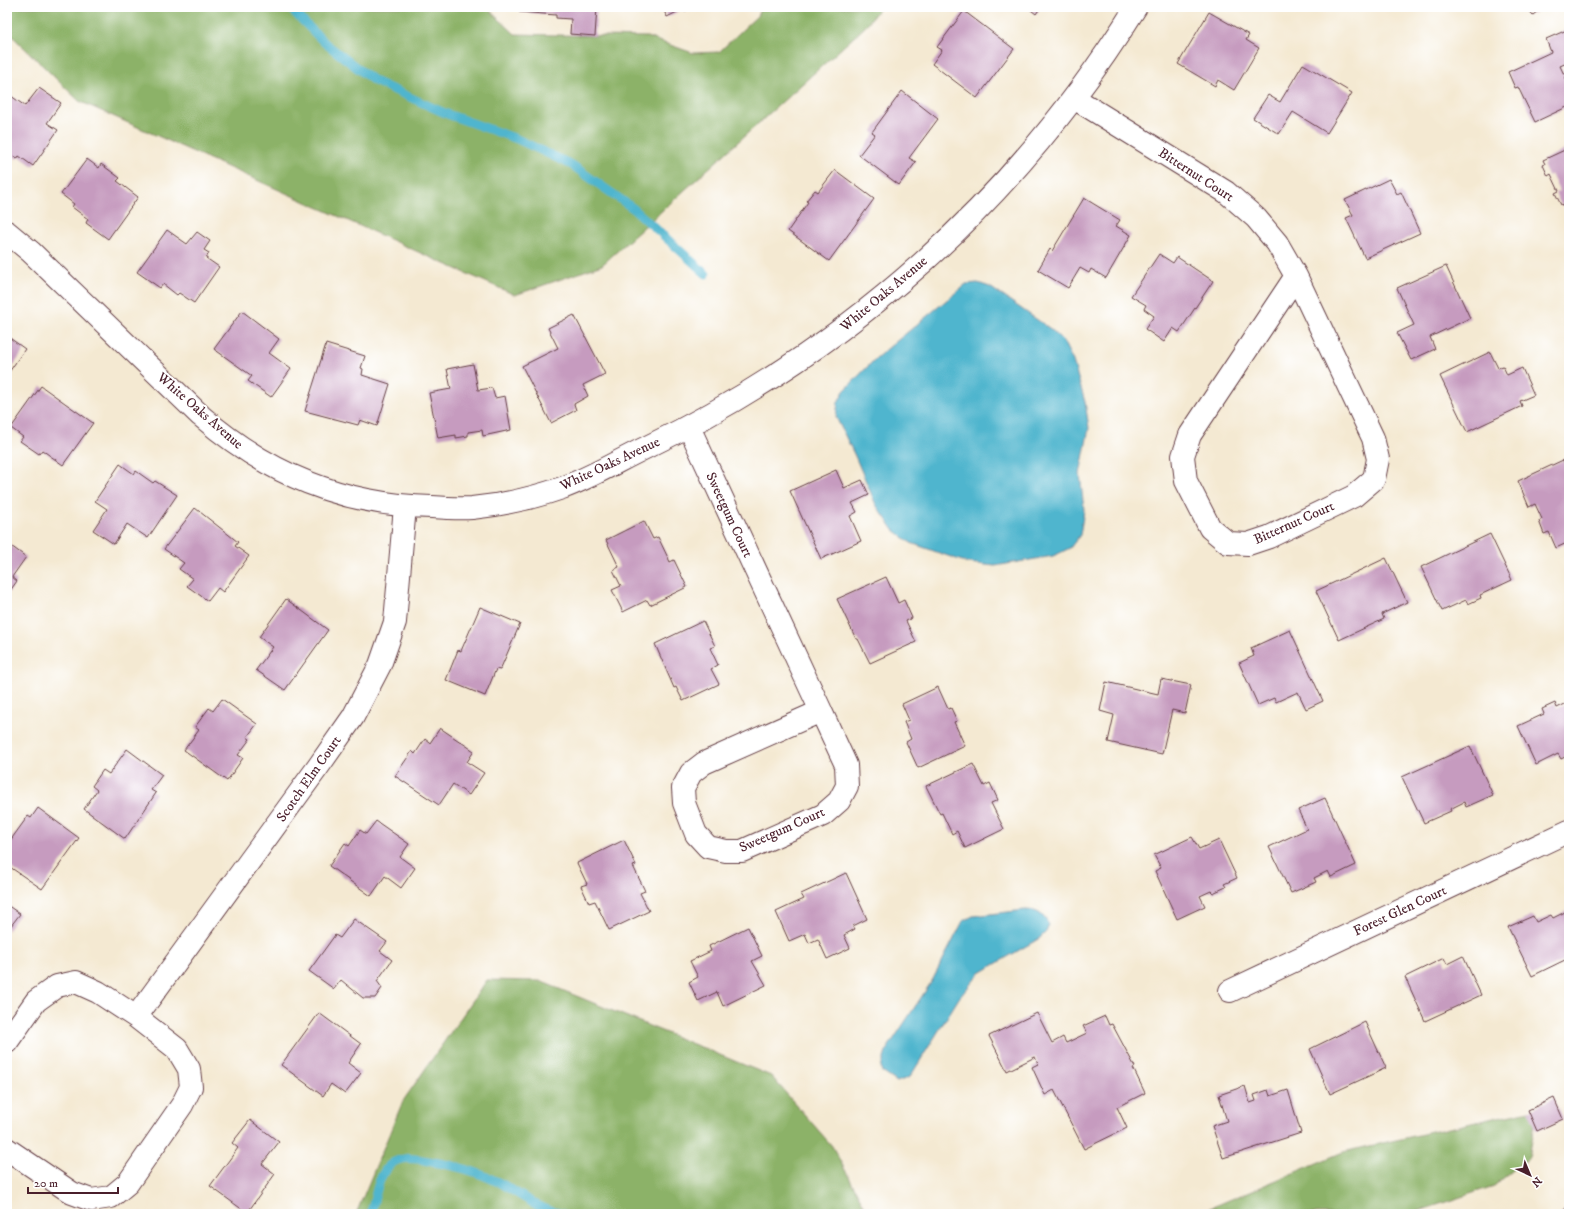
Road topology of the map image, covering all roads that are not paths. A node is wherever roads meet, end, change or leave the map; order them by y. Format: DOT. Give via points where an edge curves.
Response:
graph roads {
  1 [pos="1136,7"];
  2 [pos="1074,98"];
  3 [pos="7,232"];
  4 [pos="1296,276"];
  5 [pos="688,427"];
  6 [pos="405,506"];
  7 [pos="821,711"];
  8 [pos="1569,831"];
  9 [pos="1230,991"];
  10 [pos="136,1018"];
  11 [pos="7,1042"];
  12 [pos="7,1149"];
  1 -- 2 [label="street, White Oaks Avenue" via="1110,49"];
  2 -- 4 [label="street, Bitternut Court" via="1226,192 1256,218 1273,238"];
  2 -- 5 [label="street, White Oaks Avenue" via="1041,141 976,212 913,272 850,323 784,371"];
  3 -- 6 [label="street, White Oaks Avenue" via="31,252 201,416 249,454 302,481 349,496"];
  4 -- 4 [label="street, Bitternut Court" via="1190,435 1183,456 1186,480 1210,528 1228,542 1248,544 1269,537 1354,496 1374,479 1378,459 1373,438"];
  5 -- 6 [label="street, White Oaks Avenue" via="563,488 510,502 470,508"];
  5 -- 7 [label="street, Sweetgum Court"];
  6 -- 10 [label="street, Scotch Elm Court" via="395,622 380,665 356,710 318,767"];
  7 -- 7 [label="street, Sweetgum Court" via="846,765 847,786 839,801 823,815 742,851 726,852 708,847 696,834 684,803 683,788 691,773 704,763"];
  8 -- 9 [label="street, Forest Glen Court"];
  10 -- 11 [label="street" via="98,992 76,982 57,986 36,1001"];
  10 -- 12 [label="street" via="177,1050 189,1068 191,1087 182,1105 128,1183 111,1197 91,1200 72,1193"];
}
